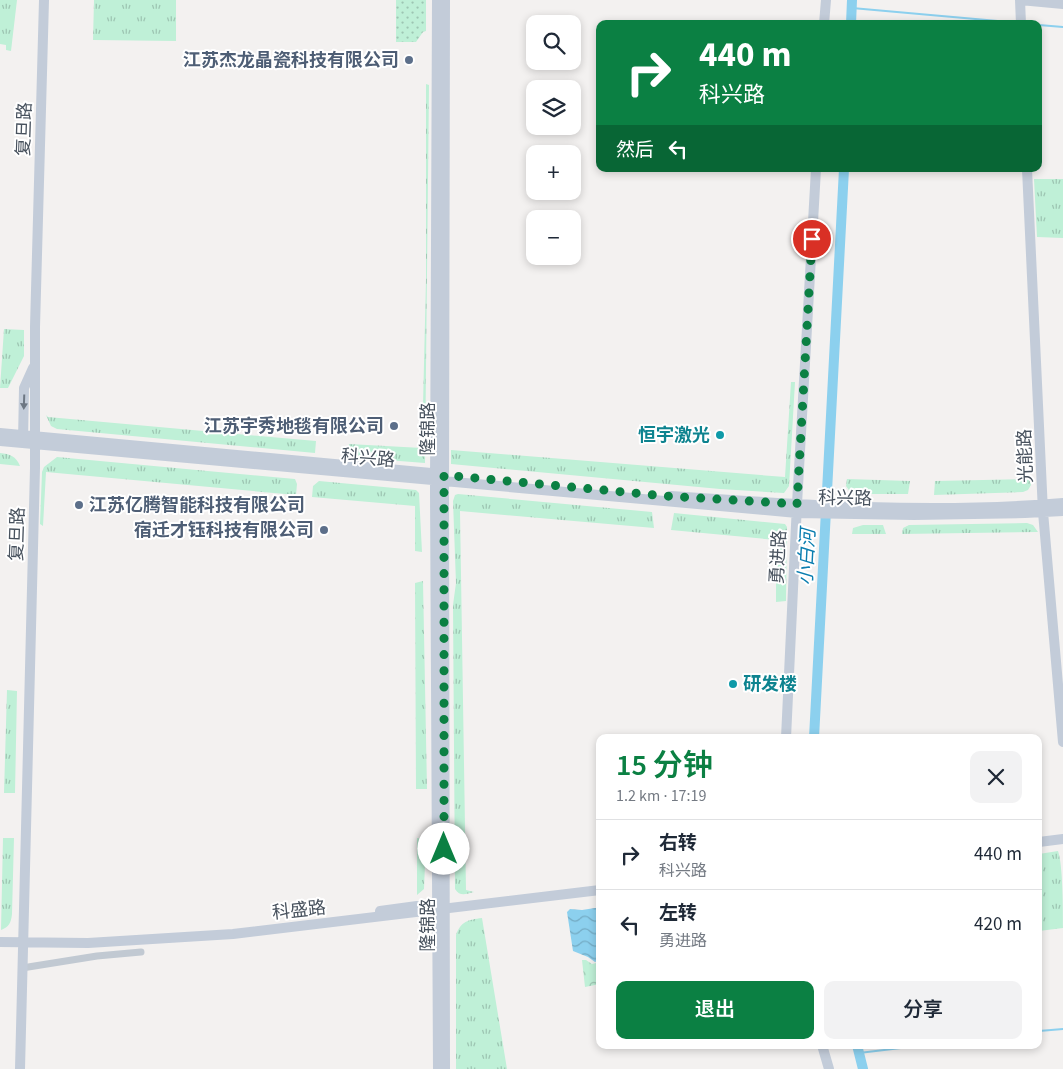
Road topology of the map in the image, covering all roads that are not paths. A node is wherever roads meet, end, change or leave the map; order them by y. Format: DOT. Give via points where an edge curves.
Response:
graph roads {
  1 [pos="44,0"];
  2 [pos="437,0"];
  3 [pos="445,0"];
  4 [pos="826,0"];
  5 [pos="1020,0"];
  6 [pos="1063,4"];
  7 [pos="824,20"];
  8 [pos="1021,20"];
  9 [pos="816,172"];
  10 [pos="1027,172"];
  11 [pos="35,362"];
  12 [pos="0,433"];
  13 [pos="23,439"];
  14 [pos="35,440"];
  15 [pos="0,441"];
  16 [pos="440,478"];
  17 [pos="1063,503"];
  18 [pos="1043,508"];
  19 [pos="797,509"];
  20 [pos="1063,511"];
  21 [pos="786,734"];
  22 [pos="1063,742"];
  23 [pos="1063,839"];
  24 [pos="1042,842"];
  25 [pos="596,885"];
  26 [pos="596,890"];
  27 [pos="441,906"];
  28 [pos="0,936"];
  29 [pos="23,940"];
  30 [pos="0,942"];
  31 [pos="141,952"];
  32 [pos="22,968"];
  33 [pos="823,1049"];
  34 [pos="20,1069"];
  35 [pos="438,1069"];
  36 [pos="445,1069"];
  37 [pos="829,1069"];
  1 -- 11 [label="street, 复旦路"];
  2 -- 16 [label="street, 隆锦路"];
  3 -- 16 [label="street, 隆锦路"];
  4 -- 7 [label="street"];
  5 -- 6 [label="street"];
  5 -- 8 [label="street"];
  9 -- 19 [label="street, 勇进路"];
  10 -- 18 [label="street, 光能路"];
  11 -- 13 [label="street, one-way" via="24,388"];
  11 -- 14 [label="street, 复旦路"];
  12 -- 13 [label="street, 科兴路"];
  13 -- 14 [label="street, 科兴路"];
  13 -- 15 [label="street, 科兴路"];
  14 -- 16 [label="street, 科兴路"];
  14 -- 29 [label="street, 复旦路"];
  16 -- 19 [label="street, 科兴路"];
  16 -- 27 [label="street, 隆锦路"];
  17 -- 18 [label="street, 科兴路"];
  18 -- 19 [label="street, 科兴路"];
  18 -- 20 [label="street, 科兴路"];
  18 -- 22 [label="street, 光能路"];
  19 -- 21 [label="street, 勇进路"];
  23 -- 24 [label="street"];
  25 -- 27 [label="street, 科盛路"];
  26 -- 27 [label="street, 科盛路"];
  27 -- 29 [label="street, 科盛路" via="219,929"];
  27 -- 35 [label="street, 隆锦路"];
  27 -- 36 [label="street, 隆锦路"];
  28 -- 29 [label="street, 科盛路"];
  29 -- 30 [label="street, 科盛路"];
  29 -- 32 [label="street, 复旦路"];
  31 -- 32 [label="street"];
  32 -- 34 [label="street, 复旦路"];
  33 -- 37 [label="street"];
}
